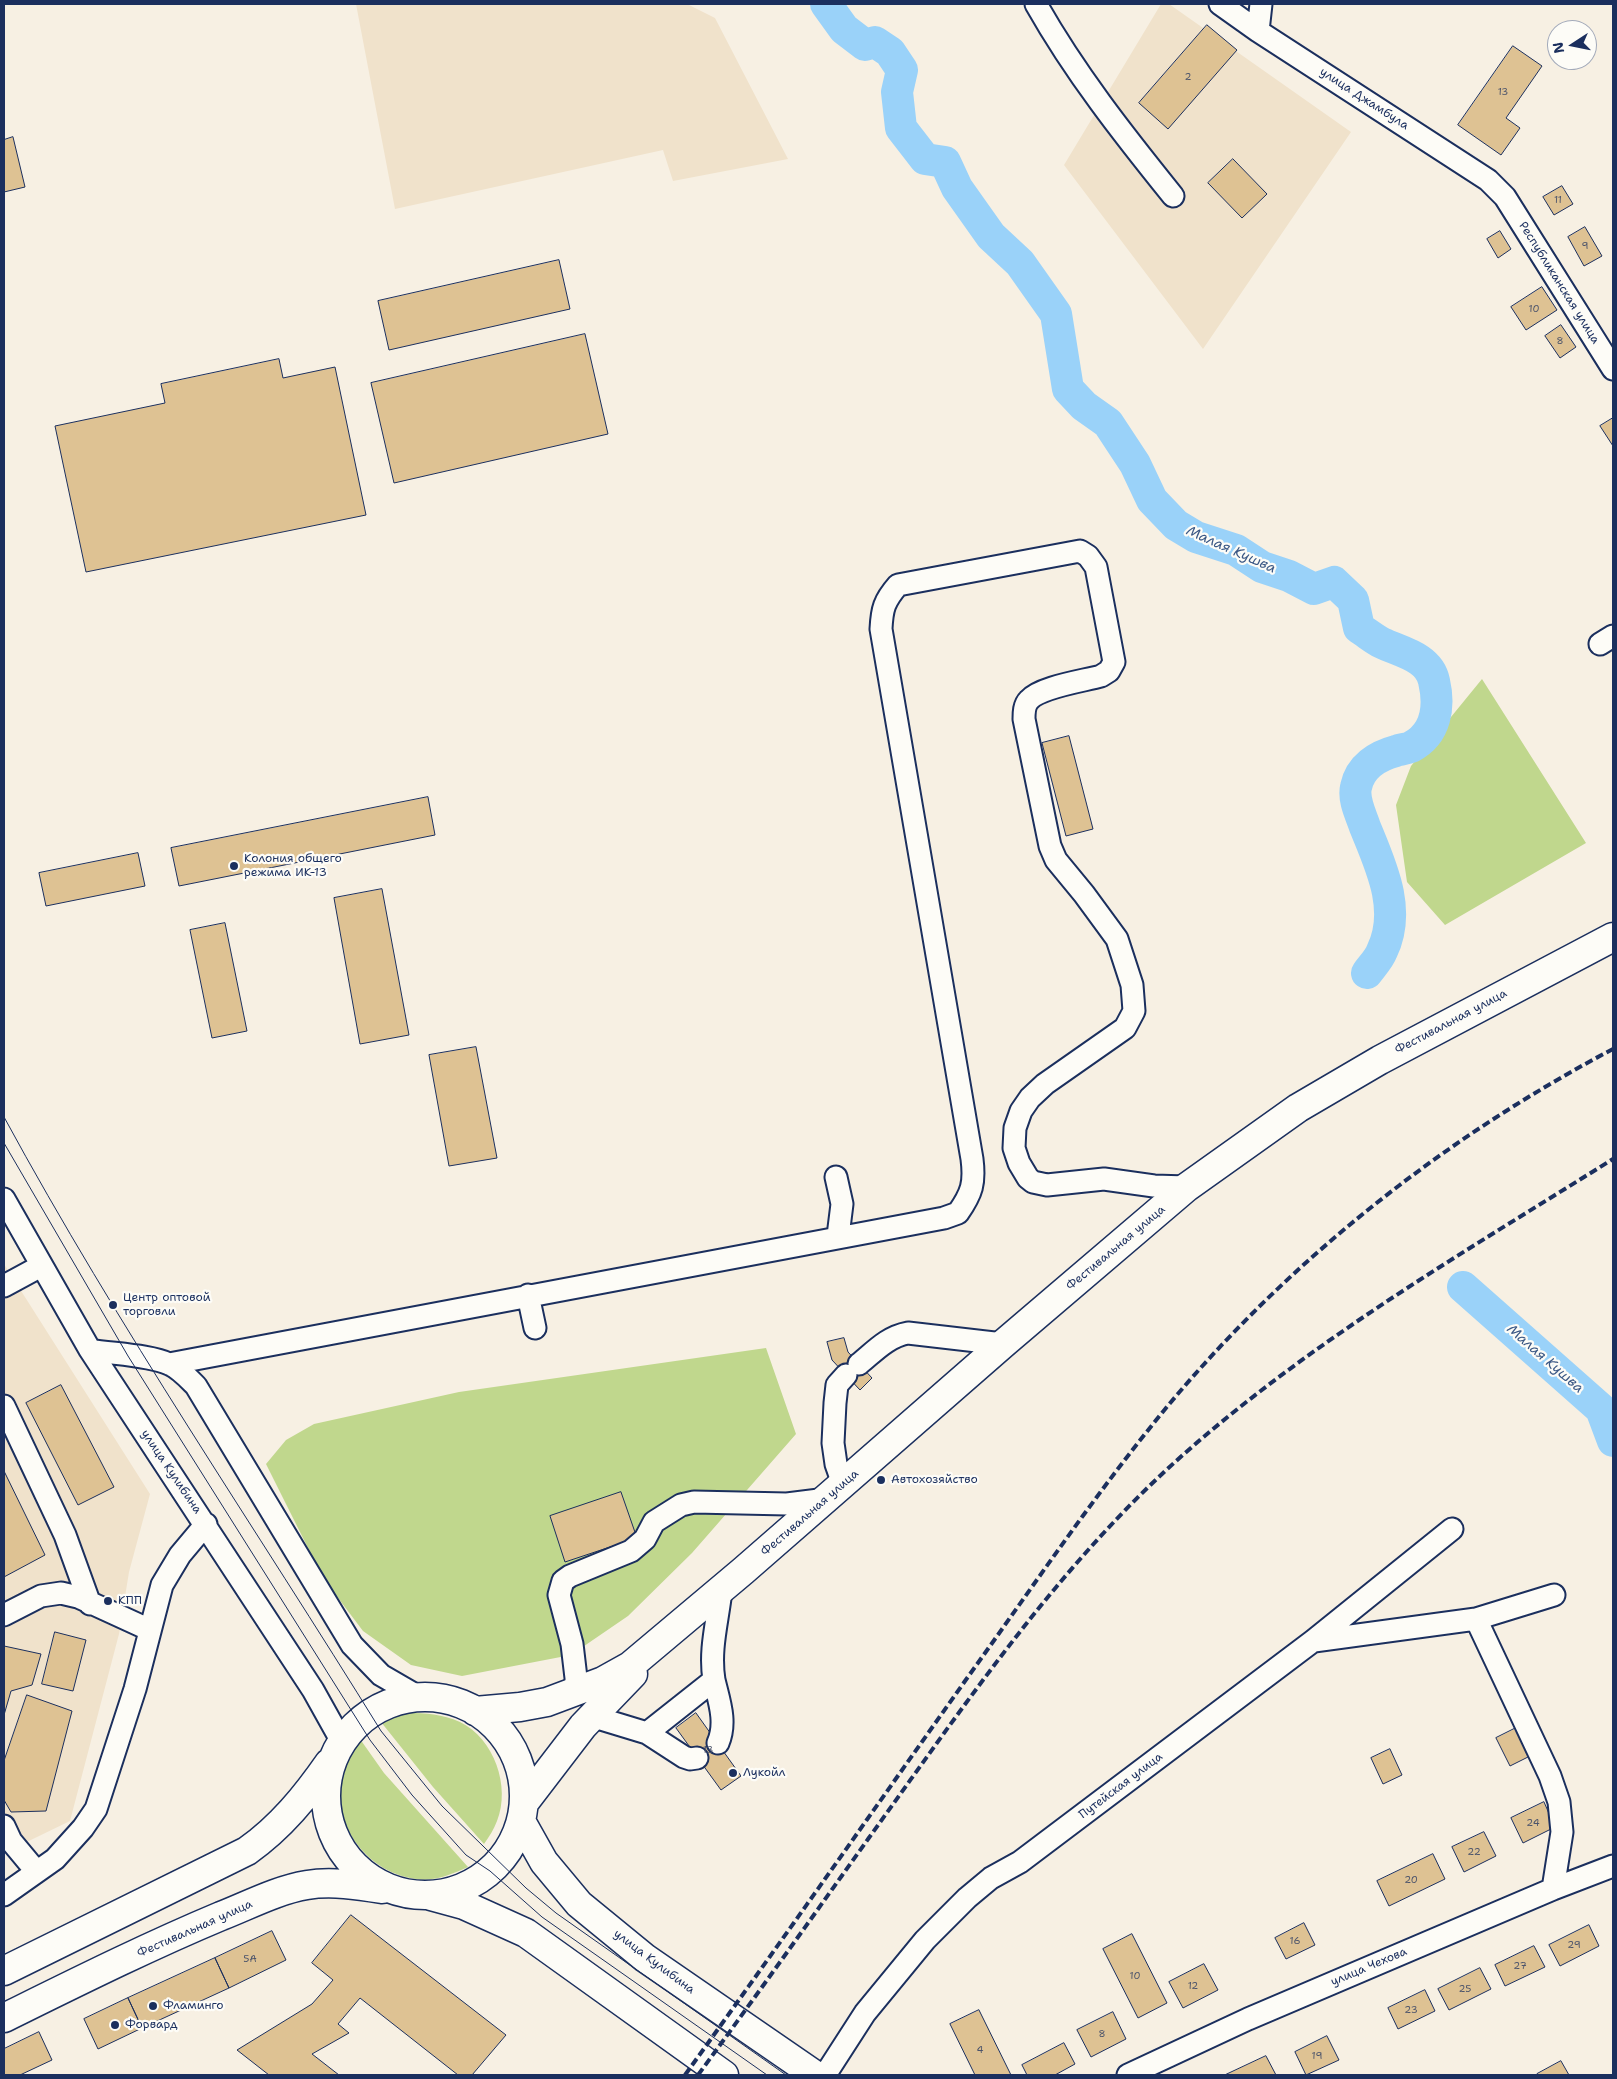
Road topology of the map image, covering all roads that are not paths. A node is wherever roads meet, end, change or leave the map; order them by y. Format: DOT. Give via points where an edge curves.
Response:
graph roads {
  1 [pos="1036,4"];
  2 [pos="1220,4"];
  3 [pos="1261,4"];
  4 [pos="1258,31"];
  5 [pos="1173,196"];
  6 [pos="1505,197"];
  7 [pos="1613,369"];
  8 [pos="1613,937"];
  9 [pos="836,1177"];
  10 [pos="1188,1187"];
  11 [pos="4,1199"];
  12 [pos="838,1236"];
  13 [pos="41,1266"];
  14 [pos="4,1286"];
  15 [pos="528,1295"];
  16 [pos="534,1328"];
  17 [pos="1003,1344"];
  18 [pos="90,1350"];
  19 [pos="169,1364"];
  20 [pos="4,1406"];
  21 [pos="835,1492"];
  22 [pos="206,1524"];
  23 [pos="1452,1530"];
  24 [pos="722,1590"];
  25 [pos="1554,1595"];
  26 [pos="90,1604"];
  27 [pos="4,1615"];
  28 [pos="1476,1619"];
  29 [pos="150,1630"];
  30 [pos="671,1632"];
  31 [pos="1313,1641"];
  32 [pos="714,1680"];
  33 [pos="576,1693"];
  34 [pos="419,1697"];
  35 [pos="475,1710"];
  36 [pos="592,1716"];
  37 [pos="647,1733"];
  38 [pos="718,1743"];
  39 [pos="338,1749"];
  40 [pos="697,1758"];
  41 [pos="522,1812"];
  42 [pos="4,1826"];
  43 [pos="1613,1866"];
  44 [pos="36,1871"];
  45 [pos="1553,1889"];
  46 [pos="396,1891"];
  47 [pos="4,1895"];
  48 [pos="427,1895"];
  49 [pos="4,1971"];
  50 [pos="4,2018"];
  51 [pos="724,2075"];
  52 [pos="815,2075"];
  53 [pos="825,2075"];
  54 [pos="1128,2075"];
  1 -- 5 [label="street" via="1058,43 1112,121"];
  2 -- 4 [label="street, улица Джамбула"];
  3 -- 4 [label="street"];
  4 -- 6 [label="street, улица Джамбула" via="1488,180"];
  6 -- 7 [label="street, Республиканская улица"];
  8 -- 10 [label="main road, Фестивальная улица" via="1380,1060 1298,1108"];
  9 -- 12 [label="street" via="842,1204"];
  10 -- 12 [label="street" via="1104,1179 1047,1185 1033,1182 1023,1172 1014,1148 1015,1128 1030,1098 1125,1028 1134,1010 1132,985 1117,939 1056,860 1050,846 1024,719 1024,709 1029,700 1042,692 1106,674 1112,668 1114,662 1096,567 1080,551 898,585 882,609 880,629 974,1176 972,1188 958,1213"];
  10 -- 17 [label="main road, Фестивальная улица"];
  11 -- 13 [label="street, улица Кулибина"];
  12 -- 15 [label="street"];
  13 -- 14 [label="street"];
  13 -- 18 [label="street, улица Кулибина"];
  15 -- 16 [label="street"];
  15 -- 19 [label="street"];
  17 -- 21 [label="main road, Фестивальная улица"];
  17 -- 21 [label="street" via="908,1333 896,1335 853,1370 838,1385 835,1403"];
  18 -- 19 [label="street"];
  18 -- 22 [label="street, улица Кулибина"];
  19 -- 34 [label="street" via="196,1386 352,1644 382,1675"];
  20 -- 26 [label="street" via="65,1535"];
  21 -- 24 [label="main road, Фестивальная улица"];
  21 -- 33 [label="street" via="786,1504 694,1502 681,1505 654,1522 645,1539 631,1551 563,1581 559,1595 572,1644"];
  22 -- 29 [label="street" via="180,1555 162,1585"];
  22 -- 39 [label="street, улица Кулибина" via="313,1690"];
  23 -- 31 [label="street, Путейская улица"];
  24 -- 30 [label="main road, Фестивальная улица"];
  24 -- 32 [label="street" via="712,1645"];
  25 -- 28 [label="street"];
  26 -- 27 [label="street" via="61,1593 41,1596"];
  26 -- 29 [label="street"];
  28 -- 31 [label="street"];
  28 -- 45 [label="street" via="1550,1776 1559,1802 1562,1832"];
  29 -- 44 [label="street" via="136,1689 96,1809 55,1859"];
  30 -- 33 [label="main road, Фестивальная улица" via="630,1666"];
  30 -- 36 [label="main road, Фестивальная улица"];
  31 -- 53 [label="street, Путейская улица" via="1020,1862 991,1878 967,1898 925,1940 865,2013"];
  32 -- 37 [label="street"];
  32 -- 38 [label="street" via="723,1723"];
  33 -- 35 [label="main road, Фестивальная улица" via="520,1707"];
  34 -- 35 [label="main road" via="451,1700"];
  34 -- 39 [label="main road" via="392,1702 380,1708 359,1722"];
  35 -- 41 [label="main road" via="493,1724 512,1749 520,1770"];
  36 -- 37 [label="street"];
  36 -- 41 [label="main road, Фестивальная улица" via="560,1754"];
  37 -- 40 [label="street" via="684,1757"];
  39 -- 46 [label="main road" via="327,1781 326,1806 336,1840 347,1858 362,1872"];
  39 -- 49 [label="main road" via="313,1786 266,1838"];
  41 -- 48 [label="main road, Фестивальная улица" via="511,1845 490,1871 462,1888"];
  41 -- 52 [label="main road, улица Кулибина" via="544,1862 578,1904 646,1958"];
  42 -- 44 [label="street" via="11,1841"];
  43 -- 45 [label="street, улица Чехова"];
  44 -- 47 [label="street"];
  45 -- 54 [label="street, улица Чехова" via="1248,2019"];
  46 -- 48 [label="main road, Фестивальная улица"];
  46 -- 50 [label="main road, Фестивальная улица" via="345,1884 309,1884 290,1888 200,1925"];
  48 -- 51 [label="main road" via="464,1905 526,1933"];
}
